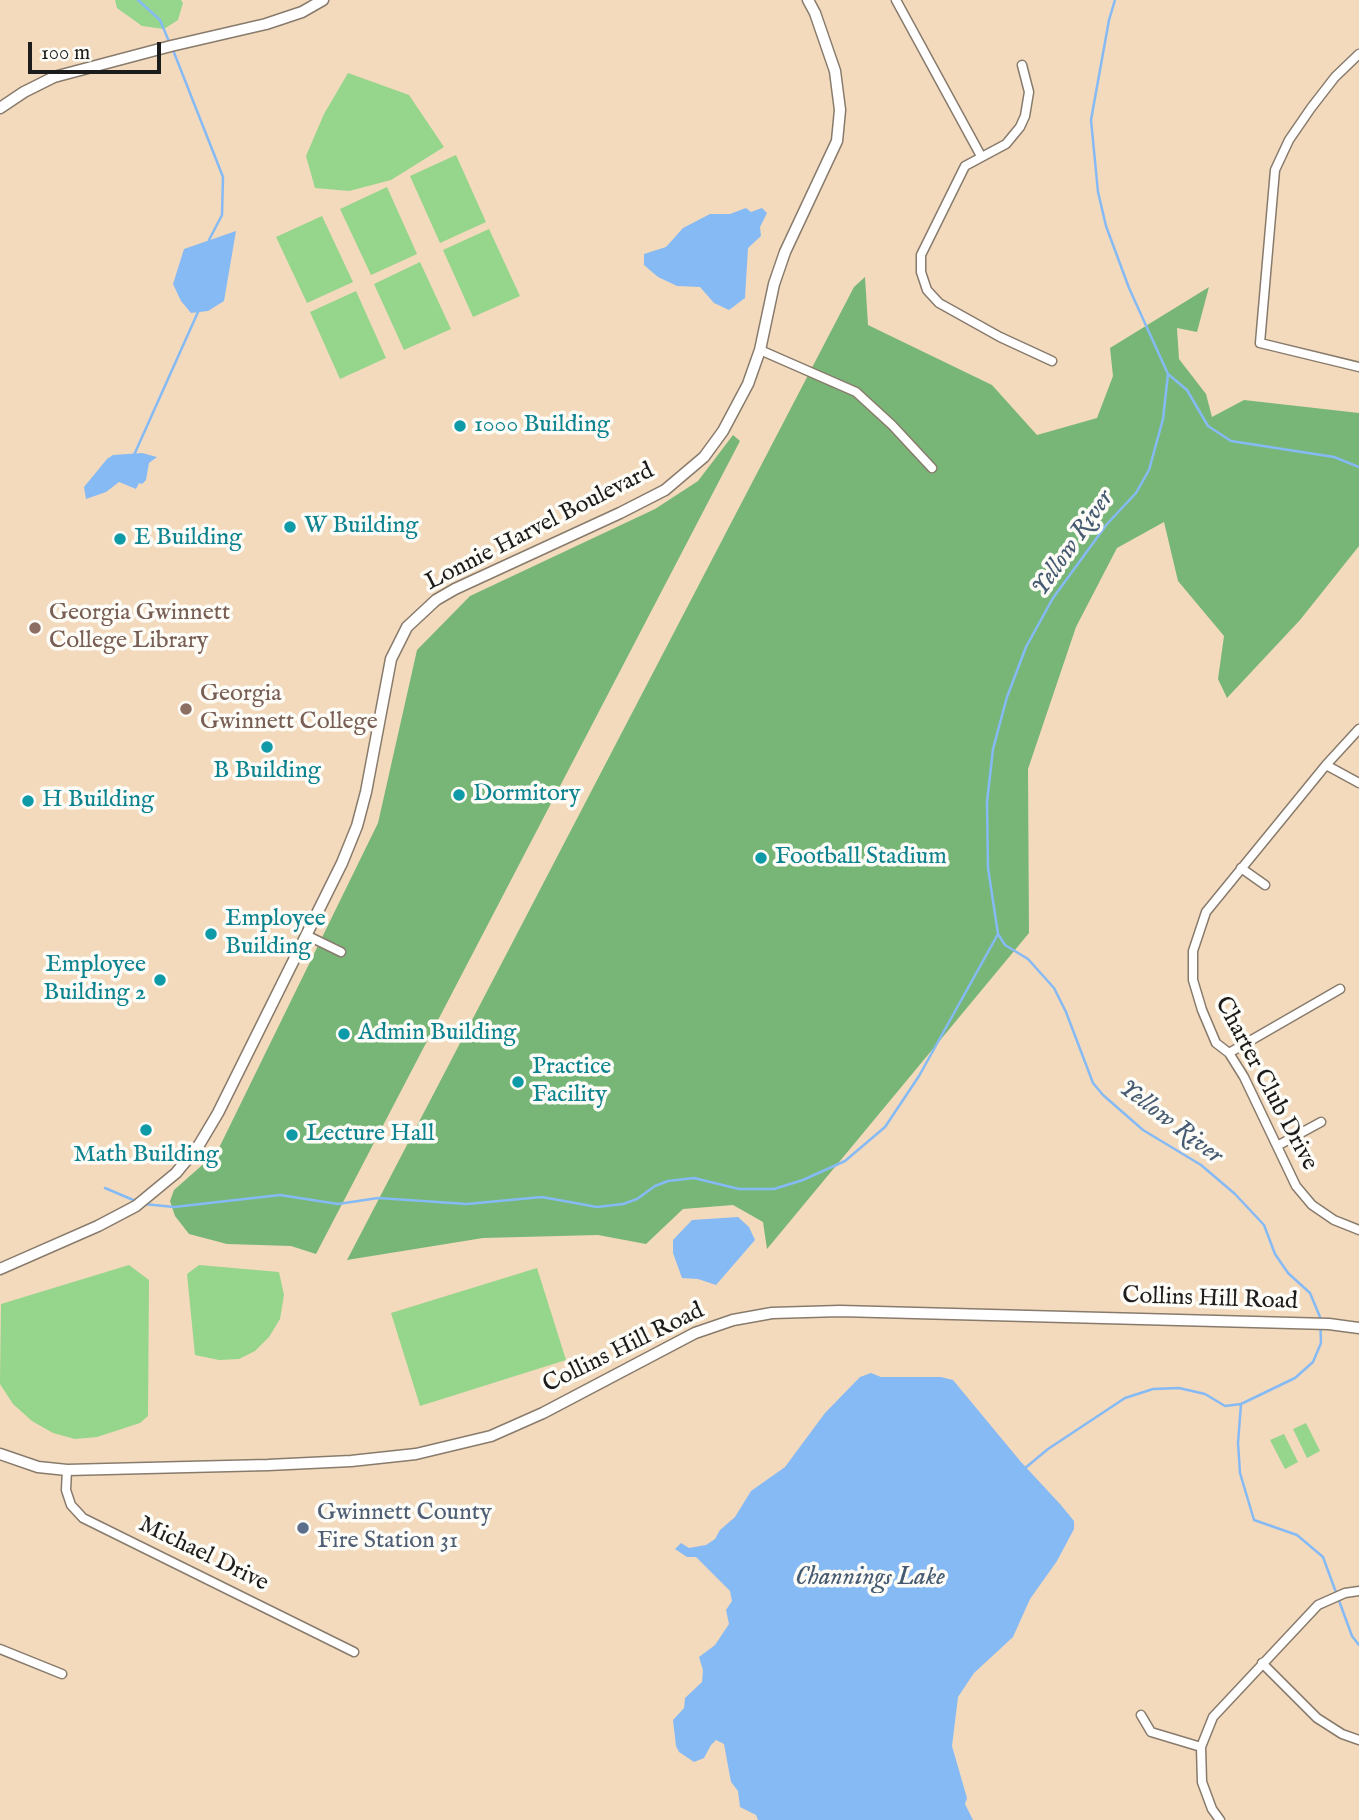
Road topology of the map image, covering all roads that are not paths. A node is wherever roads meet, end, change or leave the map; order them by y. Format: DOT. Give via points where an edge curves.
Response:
graph roads {
  1 [pos="323,0"];
  2 [pos="808,0"];
  3 [pos="895,0"];
  4 [pos="1359,54"];
  5 [pos="1022,65"];
  6 [pos="0,108"];
  7 [pos="981,156"];
  8 [pos="760,350"];
  9 [pos="1052,361"];
  10 [pos="1359,367"];
  11 [pos="932,468"];
  12 [pos="1359,729"];
  13 [pos="1326,765"];
  14 [pos="1359,783"];
  15 [pos="1241,868"];
  16 [pos="1265,885"];
  17 [pos="306,935"];
  18 [pos="341,952"];
  19 [pos="1339,989"];
  20 [pos="1229,1053"];
  21 [pos="1321,1122"];
  22 [pos="1277,1146"];
  23 [pos="1359,1230"];
  24 [pos="0,1269"];
  25 [pos="1359,1328"];
  26 [pos="0,1454"];
  27 [pos="67,1470"];
  28 [pos="1359,1591"];
  29 [pos="0,1649"];
  30 [pos="354,1652"];
  31 [pos="1262,1663"];
  32 [pos="62,1674"];
  33 [pos="1141,1715"];
  34 [pos="1359,1740"];
  35 [pos="1201,1746"];
  36 [pos="1220,1820"];
  1 -- 6 [label="street" via="266,24 54,77"];
  2 -- 8 [label="street, Lonnie Harvel Boulevard" via="835,71 840,110 837,141 785,252"];
  3 -- 7 [label="street"];
  4 -- 10 [label="street" via="1311,108 1275,170 1260,343"];
  5 -- 7 [label="street" via="1029,92 1025,116 1006,144"];
  7 -- 9 [label="street" via="965,166 926,243 921,255 923,281 939,303"];
  8 -- 11 [label="street" via="856,392"];
  8 -- 17 [label="street, Lonnie Harvel Boulevard" via="723,430 704,457 678,480 620,513 455,589 407,627 387,675 357,826"];
  12 -- 13 [label="street, Charter Club Drive"];
  13 -- 14 [label="street"];
  13 -- 15 [label="street, Charter Club Drive"];
  15 -- 16 [label="street"];
  15 -- 20 [label="street, Charter Club Drive" via="1206,912 1193,951 1193,980 1202,1010 1216,1042"];
  17 -- 18 [label="street"];
  17 -- 24 [label="street, Lonnie Harvel Boulevard" via="218,1113 176,1173 116,1218"];
  19 -- 20 [label="street"];
  20 -- 22 [label="street, Charter Club Drive"];
  21 -- 22 [label="street"];
  22 -- 23 [label="street, Charter Club Drive" via="1296,1186 1312,1205"];
  25 -- 27 [label="street, Collins Hill Road" via="868,1312 772,1314 733,1320 695,1333 543,1413 491,1436 449,1447 351,1461"];
  26 -- 27 [label="street, Collins Hill Road"];
  27 -- 30 [label="street, Michael Drive" via="66,1490 71,1505 83,1518"];
  28 -- 31 [label="street" via="1318,1605"];
  29 -- 32 [label="street"];
  31 -- 34 [label="street" via="1317,1718"];
  31 -- 35 [label="street" via="1213,1717"];
  33 -- 35 [label="street" via="1151,1732"];
  35 -- 36 [label="street" via="1202,1782"];
}
